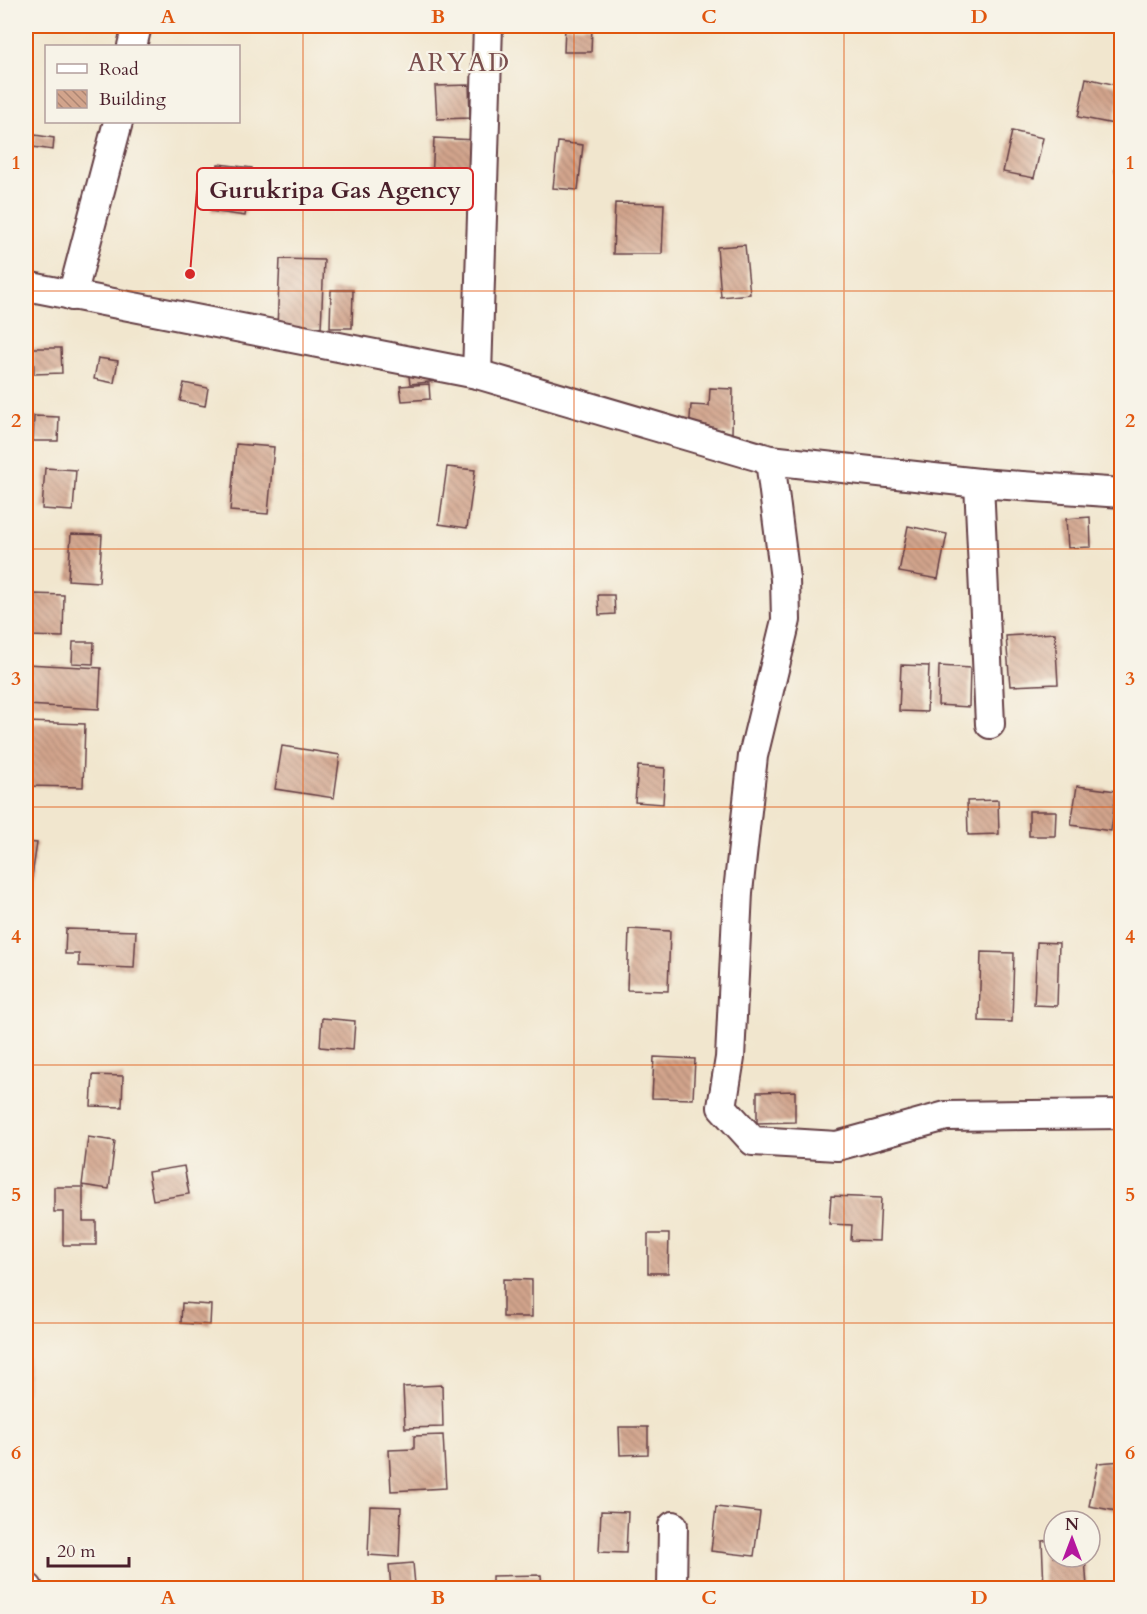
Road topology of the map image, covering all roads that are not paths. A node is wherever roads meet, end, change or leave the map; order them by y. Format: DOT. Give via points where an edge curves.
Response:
graph roads {
  1 [pos="137,26"];
  2 [pos="488,26"];
  3 [pos="132,45"];
  4 [pos="118,123"];
  5 [pos="26,286"];
  6 [pos="72,296"];
  7 [pos="477,374"];
  8 [pos="770,460"];
  9 [pos="979,483"];
  10 [pos="1122,493"];
  11 [pos="990,724"];
  12 [pos="1122,1114"];
  13 [pos="673,1526"];
  14 [pos="672,1588"];
  1 -- 3 [label="street"];
  2 -- 7 [label="street"];
  4 -- 6 [label="street"];
  5 -- 6 [label="street"];
  6 -- 7 [label="street"];
  7 -- 8 [label="street"];
  8 -- 9 [label="street"];
  8 -- 12 [label="street" via="785,579 786,621 753,756 738,892 730,1058 722,1107 753,1141 837,1146 945,1116"];
  9 -- 10 [label="street"];
  9 -- 11 [label="street"];
  13 -- 14 [label="street"];
}
